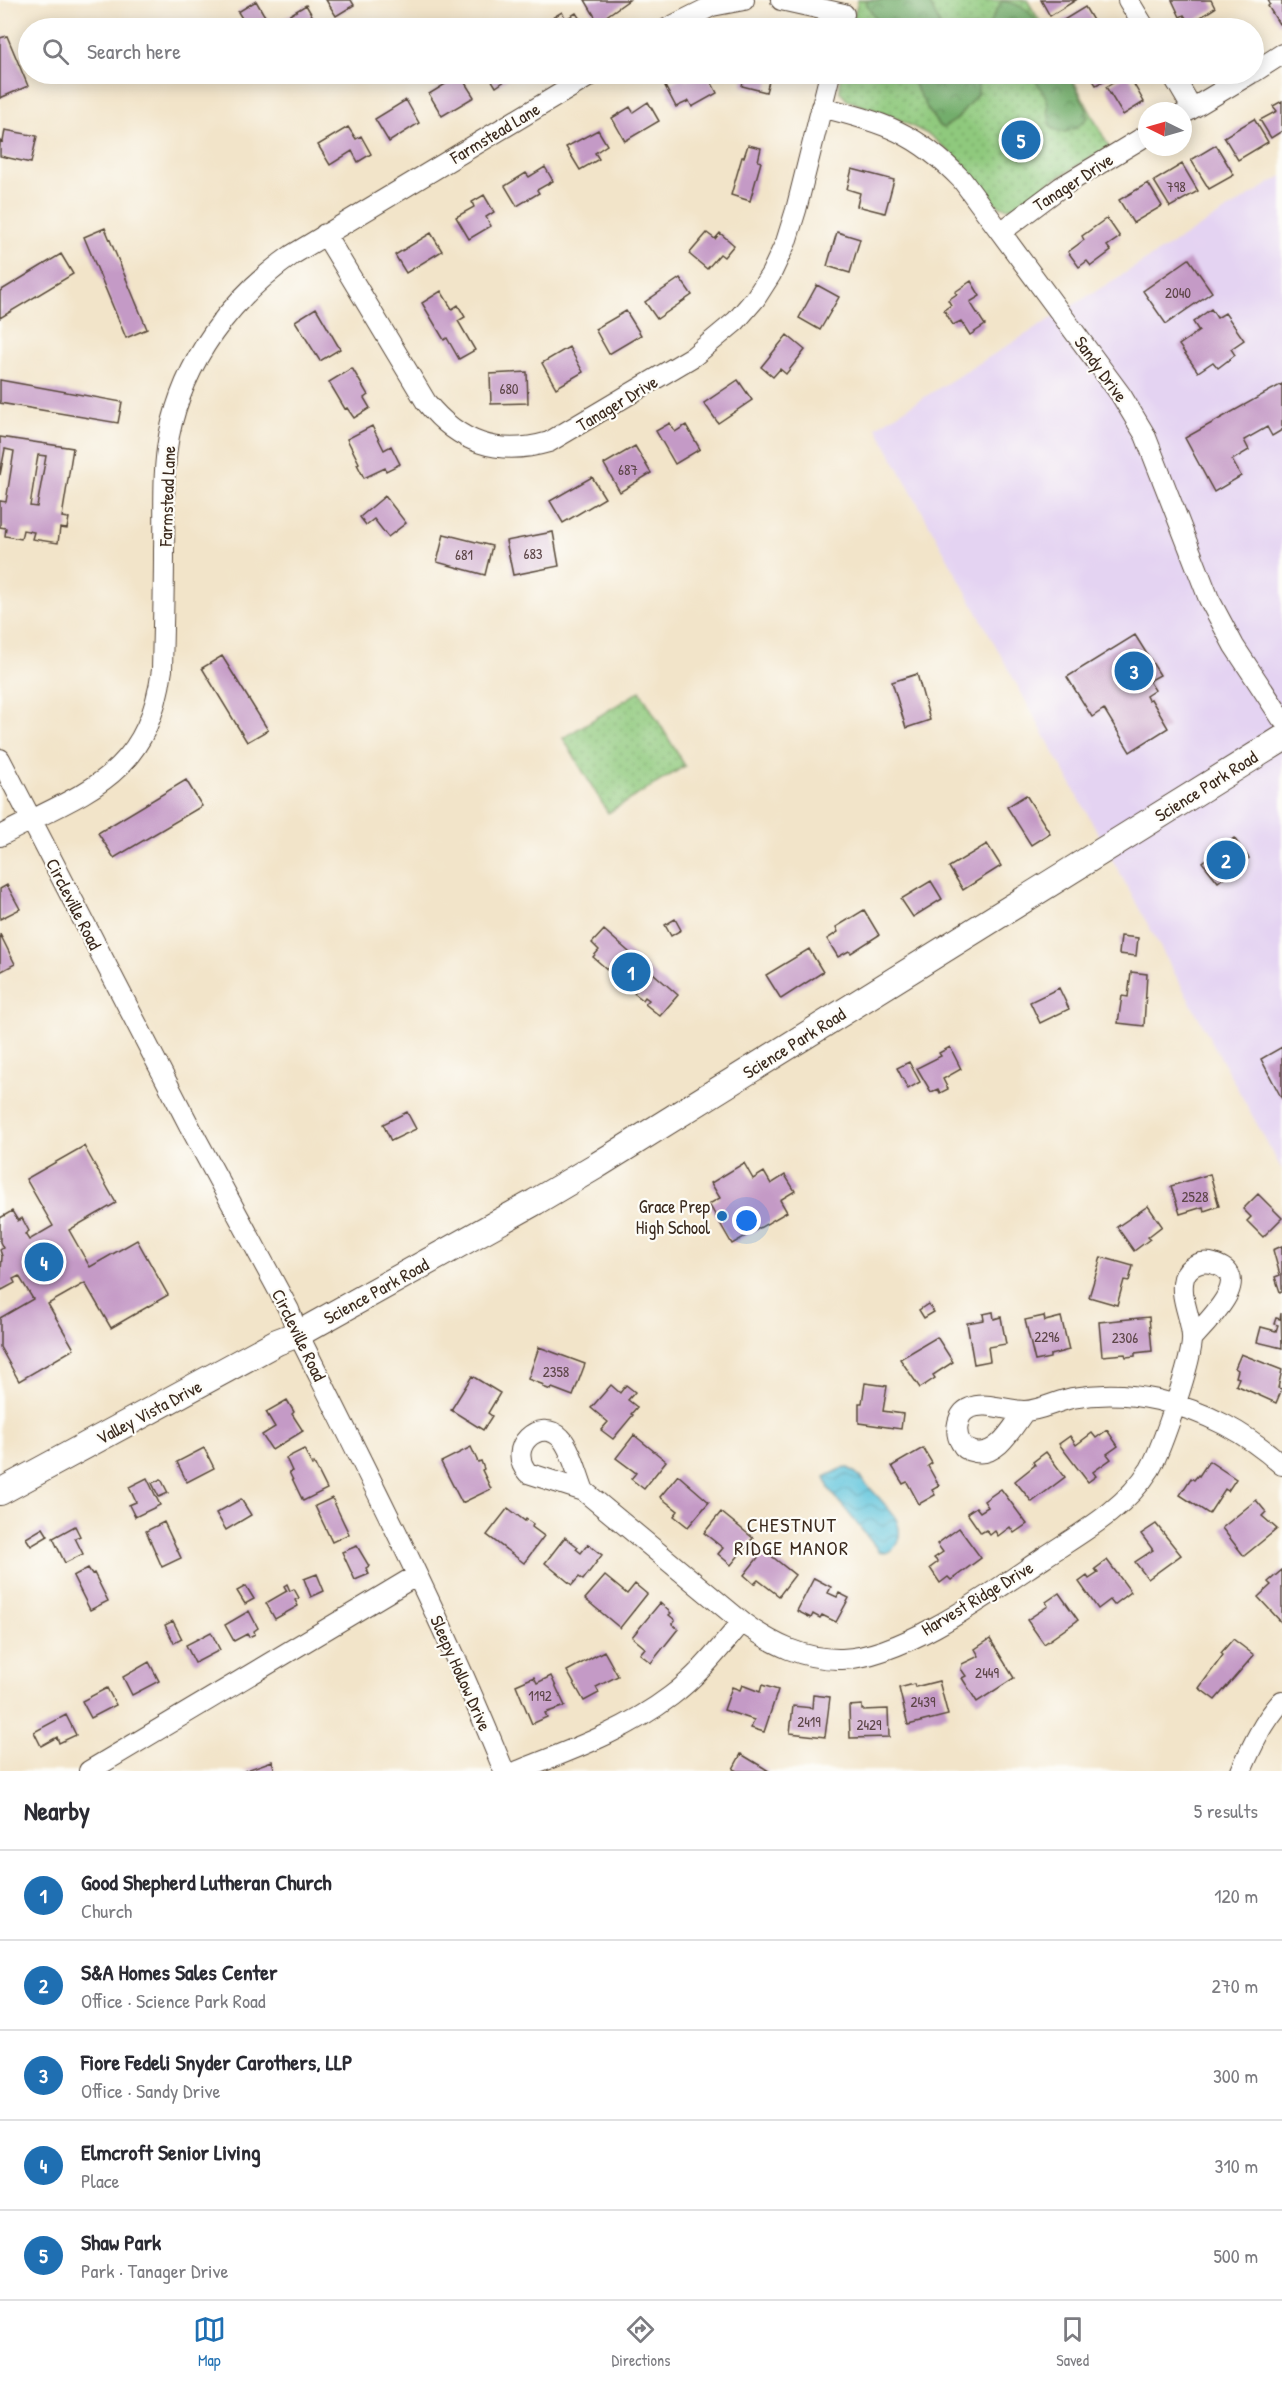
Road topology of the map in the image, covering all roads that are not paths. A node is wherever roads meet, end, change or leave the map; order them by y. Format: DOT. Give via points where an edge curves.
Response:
graph roads {
  1 [pos="744,0"];
  2 [pos="781,0"];
  3 [pos="1128,0"];
  4 [pos="845,14"];
  5 [pos="686,18"];
  6 [pos="1139,18"];
  7 [pos="1282,54"];
  8 [pos="1264,65"];
  9 [pos="576,84"];
  10 [pos="827,84"];
  11 [pos="1176,84"];
  12 [pos="1233,84"];
  13 [pos="1184,102"];
  14 [pos="821,107"];
  15 [pos="1192,109"];
  16 [pos="1138,140"];
  17 [pos="1001,232"];
  18 [pos="325,234"];
  19 [pos="1282,719"];
  20 [pos="1282,739"];
  21 [pos="0,759"];
  22 [pos="31,820"];
  23 [pos="0,836"];
  24 [pos="298,1334"];
  25 [pos="1193,1338"];
  26 [pos="1174,1405"];
  27 [pos="1025,1411"];
  28 [pos="1282,1465"];
  29 [pos="584,1491"];
  30 [pos="0,1492"];
  31 [pos="417,1575"];
  32 [pos="742,1623"];
  33 [pos="1282,1701"];
  34 [pos="89,1771"];
  35 [pos="504,1771"];
  36 [pos="518,1771"];
  37 [pos="1241,1771"];
  1 -- 5 [label="street" via="712,6"];
  2 -- 4 [label="street"];
  3 -- 6 [label="street"];
  7 -- 8 [label="street"];
  9 -- 18 [label="street, Farmstead Lane"];
  10 -- 14 [label="street, Tanager Drive"];
  11 -- 13 [label="street"];
  12 -- 15 [label="street"];
  14 -- 17 [label="street, Sandy Drive" via="875,121 914,139 962,180"];
  14 -- 18 [label="street, Tanager Drive" via="786,242 755,299 736,321 694,356 569,432 531,447 491,446 472,440 439,417 426,402"];
  16 -- 17 [label="street, Tanager Drive" via="1060,187"];
  17 -- 19 [label="street, Sandy Drive" via="1145,435 1209,599 1234,646"];
  18 -- 22 [label="street, Farmstead Lane" via="268,272 223,318 206,342 178,405 166,464 162,670 159,693 139,742 108,779"];
  20 -- 24 [label="main road, Science Park Road" via="596,1166"];
  21 -- 22 [label="street, Circleville Road"];
  22 -- 23 [label="street, Farmstead Lane"];
  22 -- 24 [label="street, Circleville Road" via="289,1310"];
  24 -- 30 [label="main road, Valley Vista Drive"];
  24 -- 31 [label="street, Circleville Road"];
  25 -- 26 [label="street, Harvest Ridge Drive"];
  26 -- 27 [label="street" via="1123,1395 1097,1396"];
  26 -- 28 [label="street" via="1237,1430"];
  26 -- 32 [label="street, Harvest Ridge Drive" via="1159,1451 1140,1484 1126,1499 952,1618 887,1649 842,1659 792,1652"];
  29 -- 32 [label="street, Harvest Ridge Drive"];
  31 -- 34 [label="street"];
  31 -- 35 [label="street, Sleepy Hollow Drive"];
  32 -- 36 [label="street" via="697,1672 642,1715 609,1734"];
  33 -- 37 [label="street" via="1253,1743"];
}
